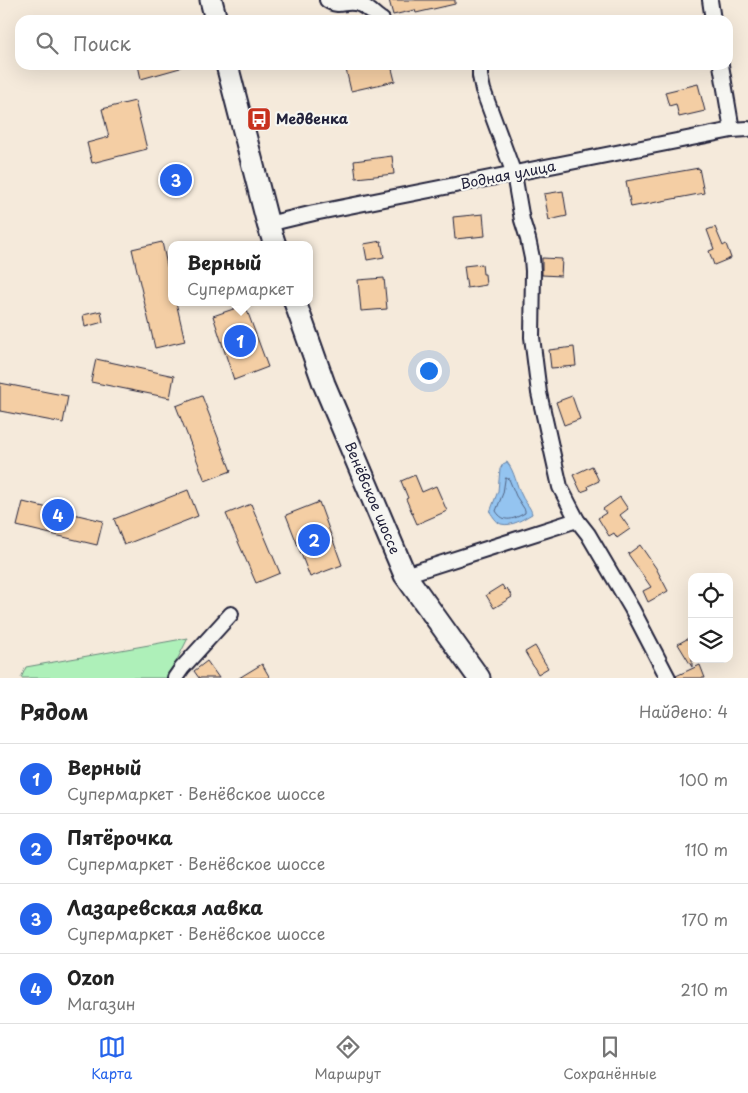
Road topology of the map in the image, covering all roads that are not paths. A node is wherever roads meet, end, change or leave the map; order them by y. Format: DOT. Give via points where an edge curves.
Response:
graph roads {
  1 [pos="211,0"];
  2 [pos="327,0"];
  3 [pos="710,0"];
  4 [pos="215,15"];
  5 [pos="375,15"];
  6 [pos="712,15"];
  7 [pos="228,70"];
  8 [pos="480,70"];
  9 [pos="722,70"];
  10 [pos="748,129"];
  11 [pos="732,130"];
  12 [pos="514,174"];
  13 [pos="268,224"];
  14 [pos="274,241"];
  15 [pos="296,306"];
  16 [pos="577,520"];
  17 [pos="405,575"];
  18 [pos="231,614"];
  19 [pos="175,678"];
  20 [pos="480,678"];
  21 [pos="668,678"];
  1 -- 4 [label="main road"];
  2 -- 5 [label="street" via="340,5 354,2"];
  3 -- 6 [label="street"];
  7 -- 13 [label="main road"];
  8 -- 12 [label="street" via="483,90"];
  9 -- 11 [label="street"];
  10 -- 11 [label="street, Водная улица"];
  11 -- 12 [label="street, Водная улица"];
  12 -- 13 [label="street, Водная улица"];
  12 -- 16 [label="street" via="532,258 532,336 539,393 560,487"];
  13 -- 14 [label="main road"];
  15 -- 17 [label="main road, Венёвское шоссе" via="324,384"];
  16 -- 17 [label="street"];
  16 -- 21 [label="street" via="617,584"];
  17 -- 20 [label="main road, Венёвское шоссе"];
  18 -- 19 [label="street"];
}
